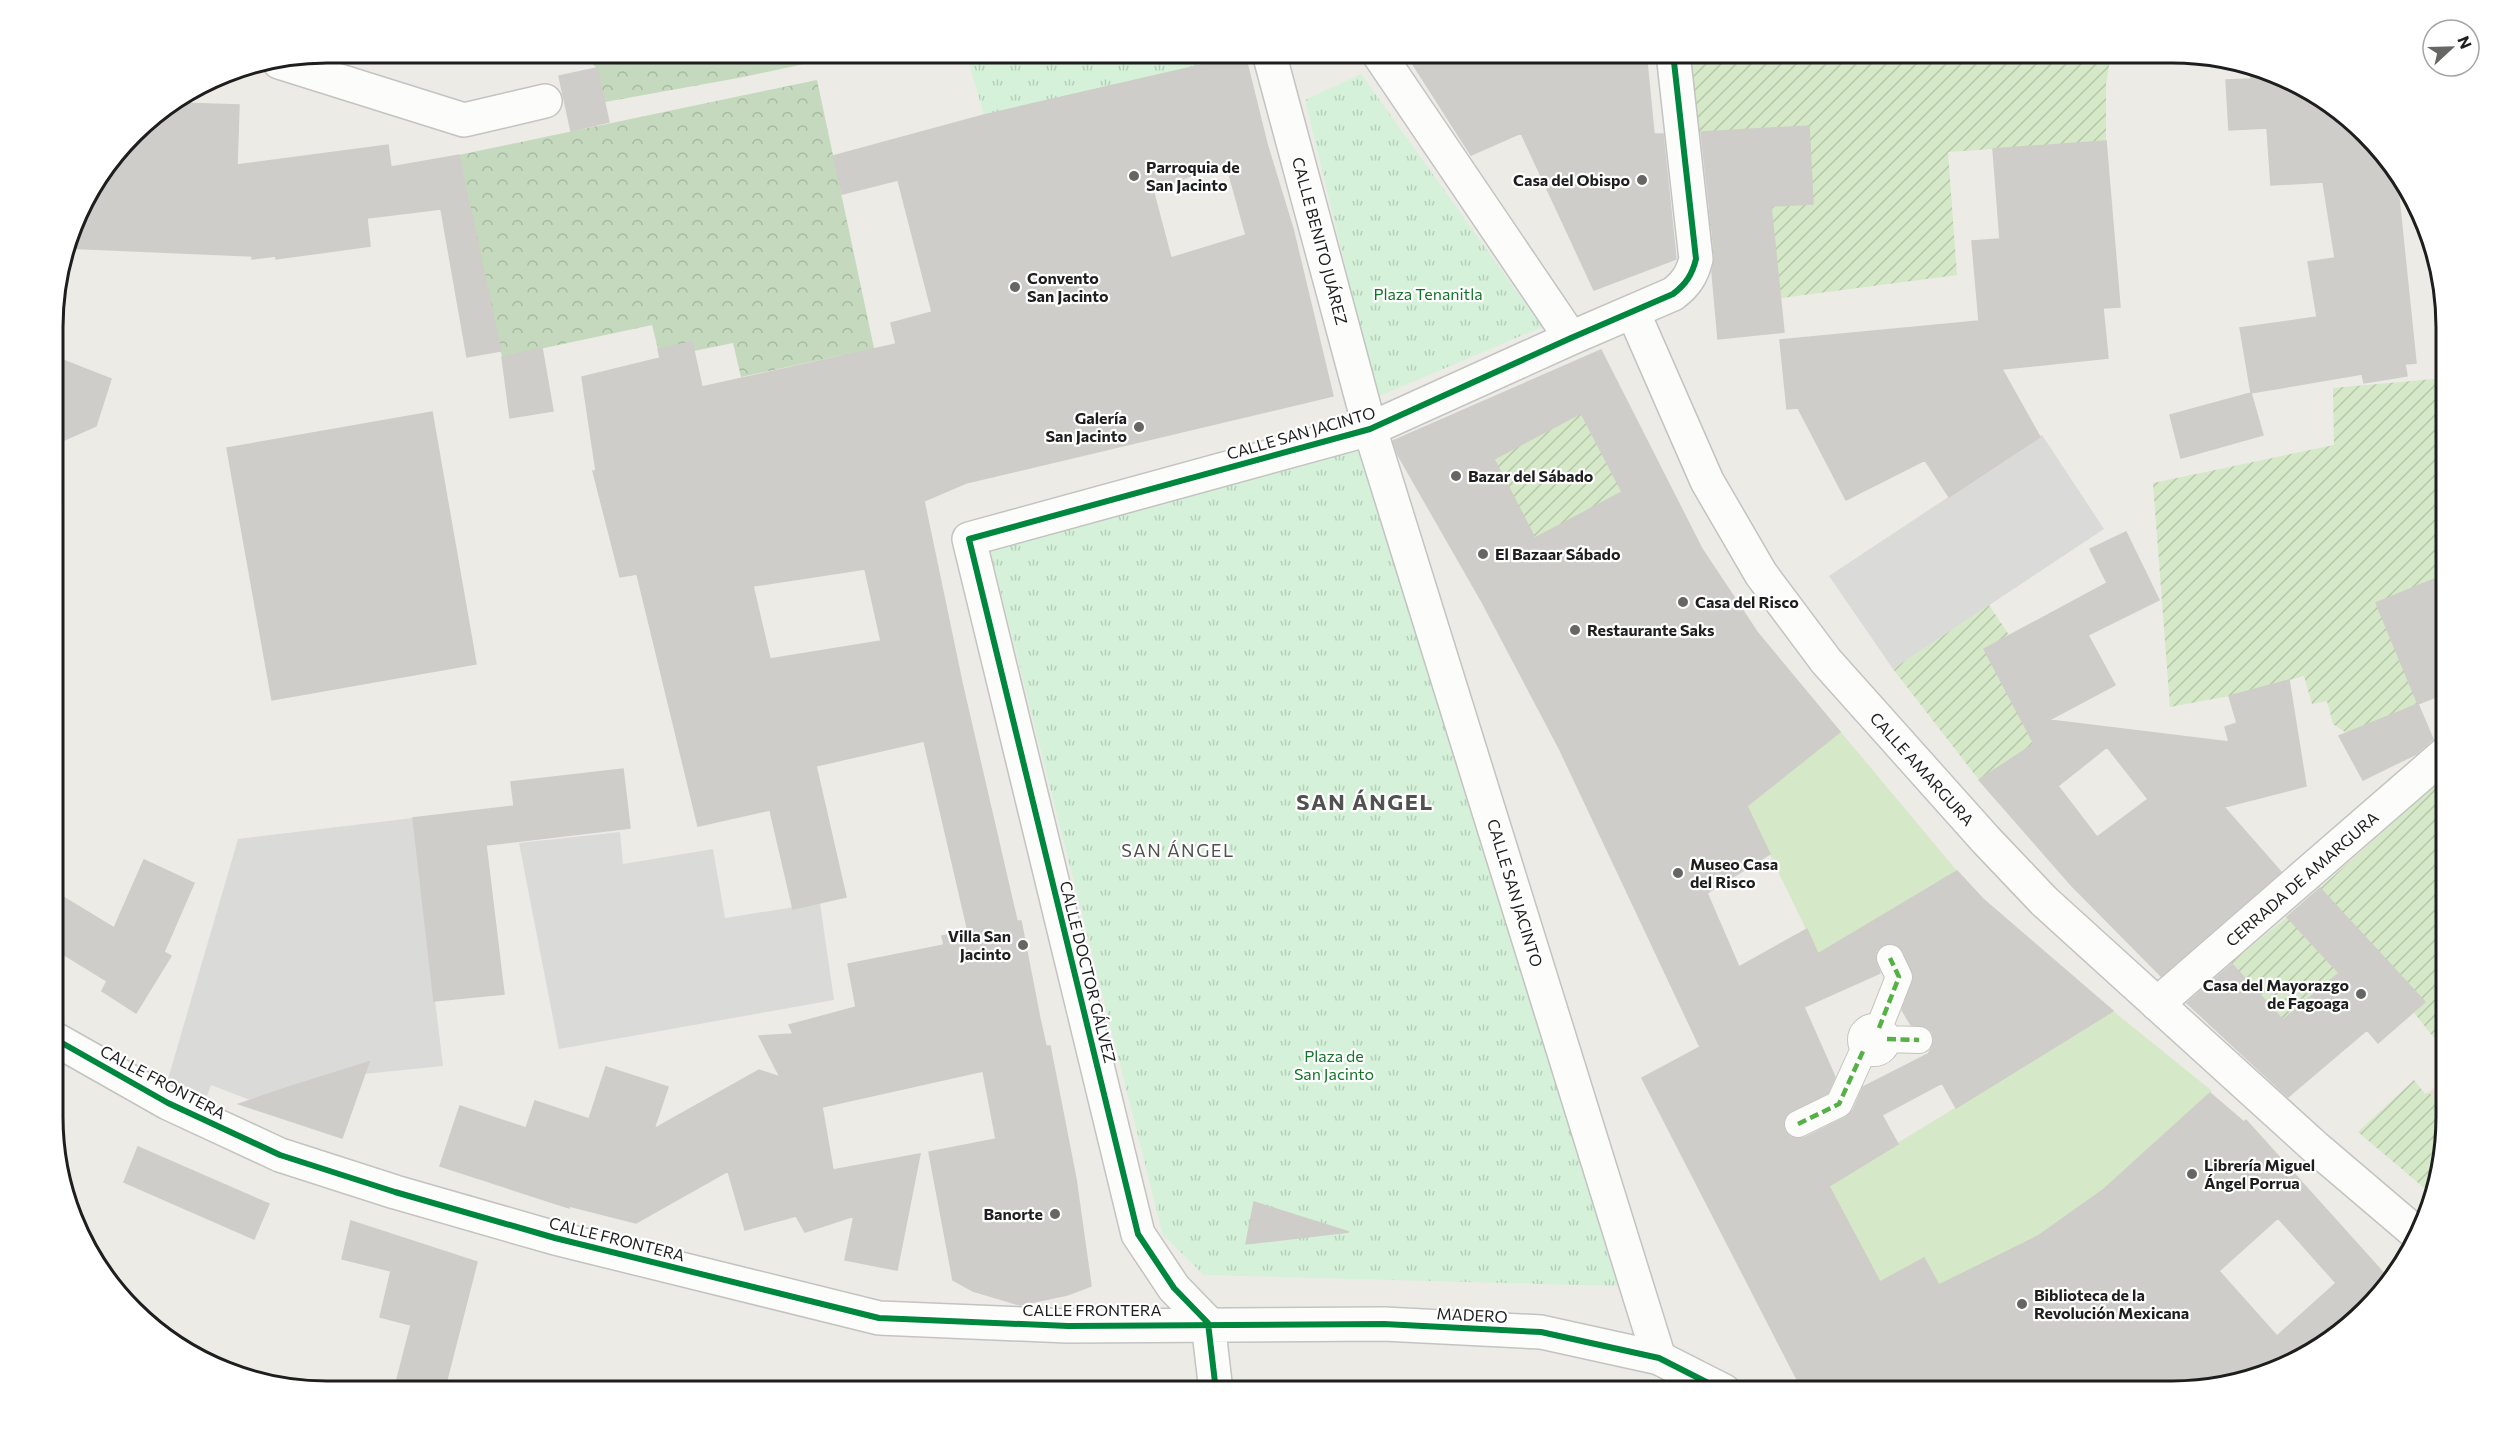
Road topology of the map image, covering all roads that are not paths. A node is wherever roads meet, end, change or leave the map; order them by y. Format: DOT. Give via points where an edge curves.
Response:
graph roads {
  1 [pos="1272,63"];
  2 [pos="1385,63"];
  3 [pos="1674,63"];
  4 [pos="290,65"];
  5 [pos="545,102"];
  6 [pos="1633,312"];
  7 [pos="1570,338"];
  8 [pos="1370,429"];
  9 [pos="969,539"];
  10 [pos="2436,762"];
  11 [pos="1890,958"];
  12 [pos="2157,1004"];
  13 [pos="1877,1039"];
  14 [pos="1919,1040"];
  15 [pos="63,1043"];
  16 [pos="1798,1124"];
  17 [pos="2411,1229"];
  18 [pos="1208,1323"];
  19 [pos="1659,1358"];
  20 [pos="1215,1381"];
  21 [pos="1704,1381"];
  1 -- 8 [label="street, CALLE BENITO JUÁREZ"];
  2 -- 7 [label="street"];
  3 -- 6 [label="street, CALLE SAN JACINTO" via="1696,259 1684,286"];
  4 -- 5 [label="street" via="464,120"];
  6 -- 7 [label="street, CALLE SAN JACINTO"];
  6 -- 12 [label="street, CALLE AMARGURA" via="1707,481 1761,574 1826,661 2037,893"];
  7 -- 8 [label="street, CALLE SAN JACINTO"];
  8 -- 9 [label="street, CALLE SAN JACINTO"];
  8 -- 19 [label="street, CALLE SAN JACINTO"];
  9 -- 18 [label="street, CALLE DOCTOR GÁLVEZ" via="1138,1234 1173,1288"];
  10 -- 12 [label="street, CERRADA DE AMARGURA"];
  11 -- 13 [label="street" via="1899,977"];
  12 -- 17 [label="street, CALLE AMARGURA" via="2314,1147"];
  13 -- 14 [label="street"];
  13 -- 16 [label="street" via="1839,1104"];
  15 -- 18 [label="street, CALLE FRONTERA" via="168,1102 280,1155 555,1238 879,1318 1068,1326"];
  18 -- 19 [label="street, MADERO" via="1384,1324 1541,1332"];
  18 -- 20 [label="street"];
  19 -- 21 [label="street, MADERO"];
}
